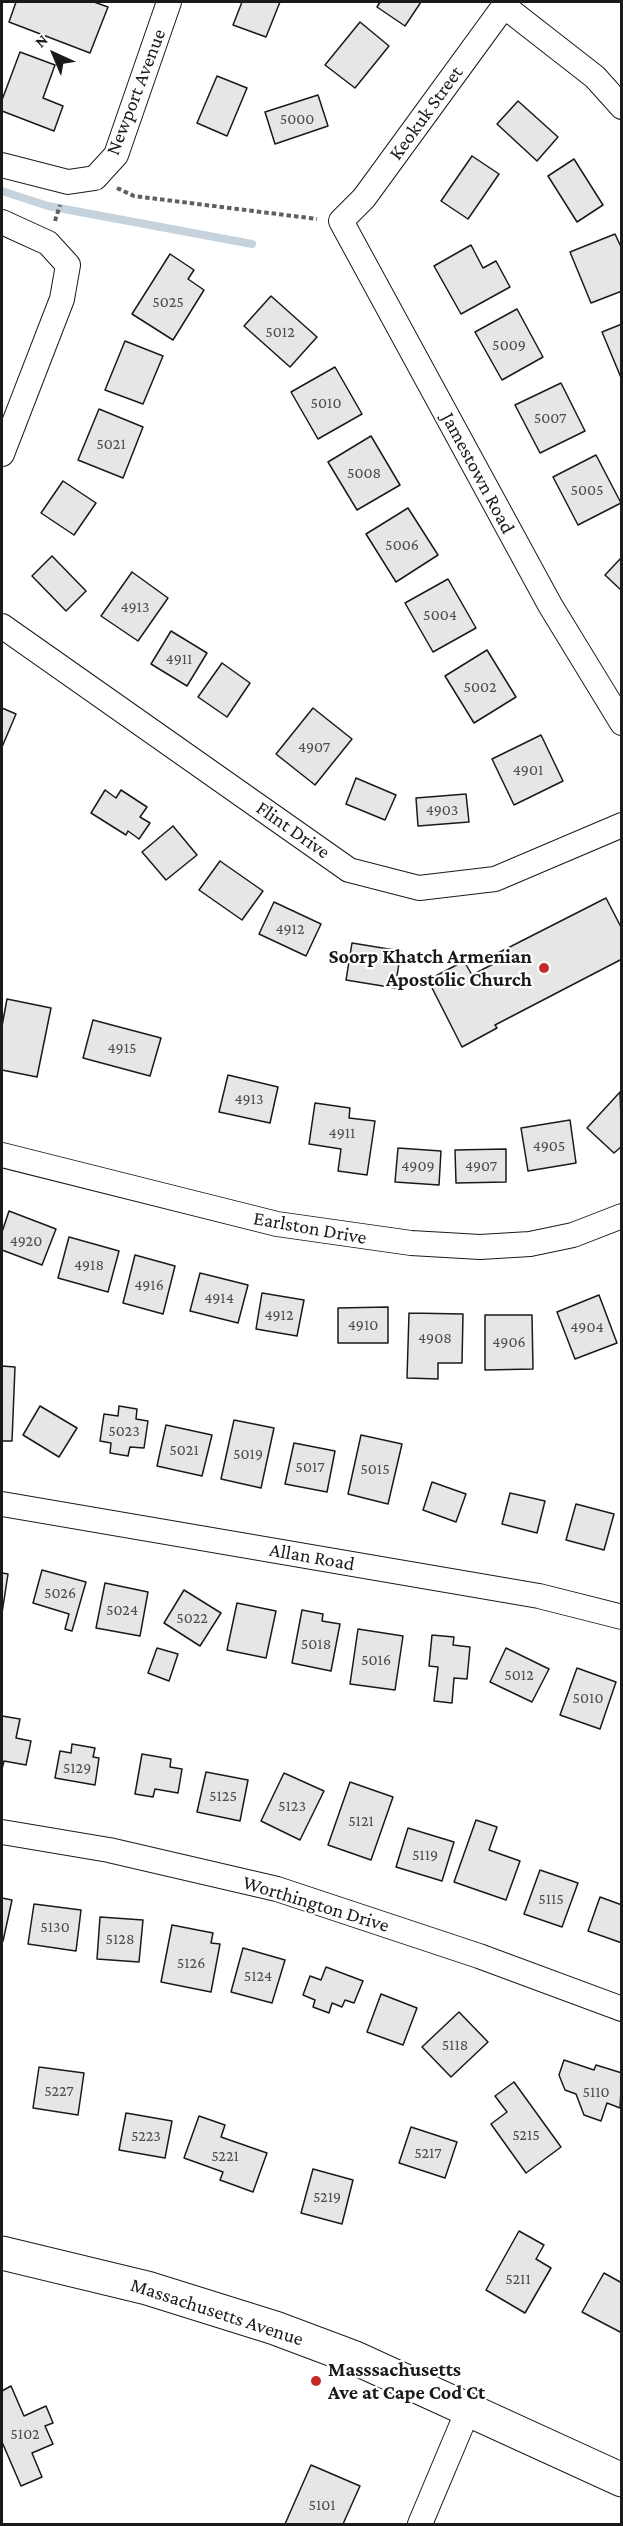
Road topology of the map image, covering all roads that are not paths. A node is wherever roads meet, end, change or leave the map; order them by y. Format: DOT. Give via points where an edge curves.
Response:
graph roads {
  1 [pos="169,2"];
  2 [pos="506,4"];
  3 [pos="621,107"];
  4 [pos="2,165"];
  5 [pos="341,220"];
  6 [pos="2,222"];
  7 [pos="2,454"];
  8 [pos="2,626"];
  9 [pos="621,723"];
  10 [pos="621,825"];
  11 [pos="2,1155"];
  12 [pos="621,1216"];
  13 [pos="2,1504"];
  14 [pos="621,1617"];
  15 [pos="2,1832"];
  16 [pos="621,2008"];
  17 [pos="2,2253"];
  18 [pos="468,2410"];
  19 [pos="621,2480"];
  20 [pos="420,2524"];
  1 -- 4 [label="street, Newport Avenue" via="116,154 95,178 68,182"];
  2 -- 3 [label="street" via="595,77"];
  2 -- 5 [label="street, Keokuk Street" via="364,198"];
  5 -- 9 [label="street, Jamestown Road" via="550,605"];
  6 -- 7 [label="street" via="48,243 68,265 62,299"];
  8 -- 10 [label="street, Flint Drive" via="349,870 419,888 495,879"];
  11 -- 12 [label="street, Earlston Drive" via="277,1224 411,1243 480,1247 530,1244 573,1235"];
  13 -- 14 [label="street, Allan Road" via="539,1596"];
  15 -- 16 [label="street, Worthington Drive" via="109,1850 277,1889"];
  17 -- 18 [label="main road, Massachusetts Avenue" via="147,2288 275,2328 355,2358"];
  18 -- 19 [label="main road, Massachusetts Avenue"];
  18 -- 20 [label="street"];
}
